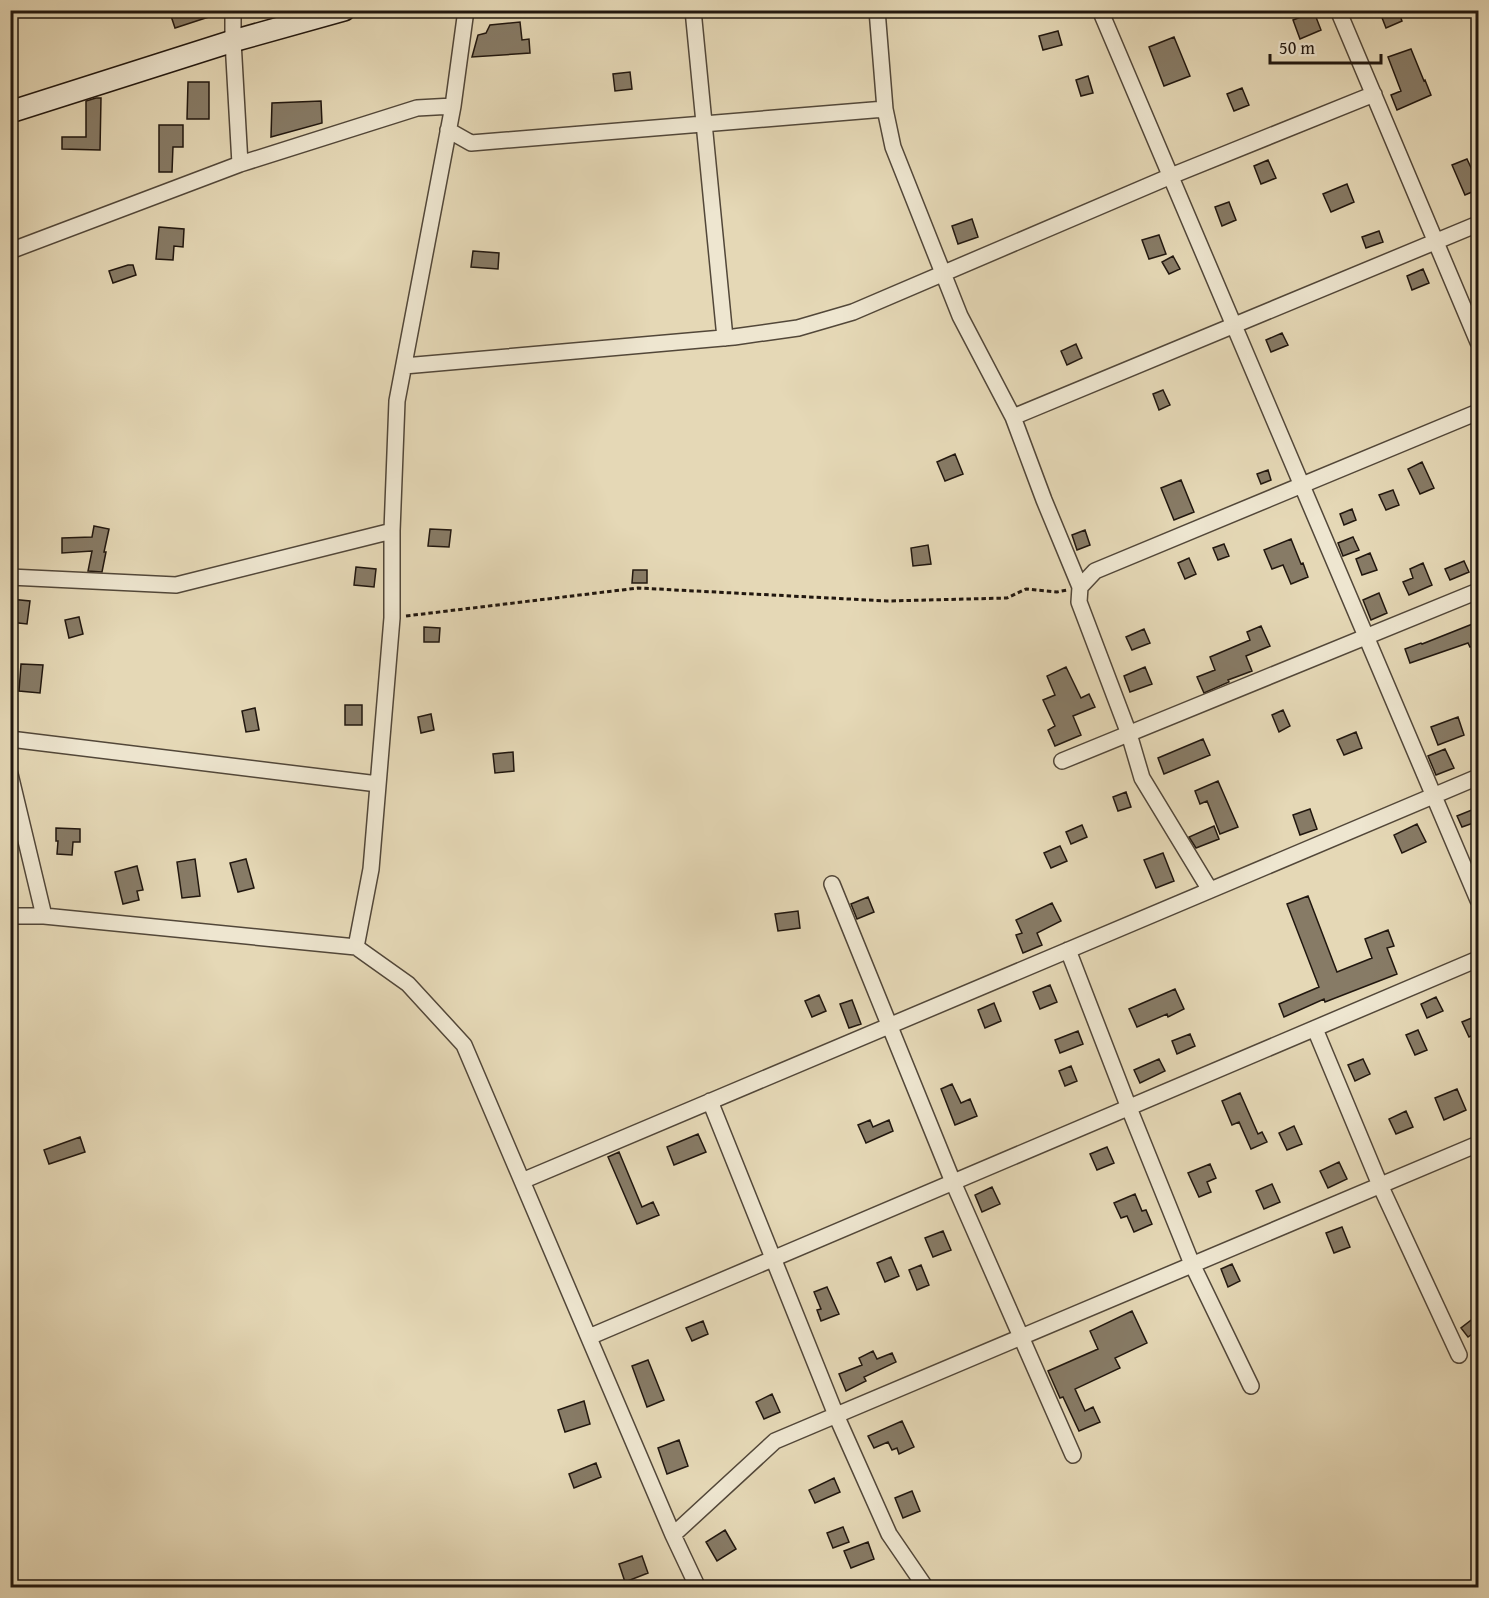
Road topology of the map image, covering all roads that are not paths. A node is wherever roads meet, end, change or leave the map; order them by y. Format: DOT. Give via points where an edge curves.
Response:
graph roads {
  1 [pos="233,10"];
  2 [pos="344,10"];
  3 [pos="466,10"];
  4 [pos="693,10"];
  5 [pos="877,10"];
  6 [pos="1100,10"];
  7 [pos="1338,10"];
  8 [pos="233,41"];
  9 [pos="1374,94"];
  10 [pos="453,106"];
  11 [pos="885,109"];
  12 [pos="10,112"];
  13 [pos="704,123"];
  14 [pos="448,130"];
  15 [pos="240,164"];
  16 [pos="1171,176"];
  17 [pos="1479,224"];
  18 [pos="1436,241"];
  19 [pos="10,251"];
  20 [pos="943,273"];
  21 [pos="1234,325"];
  22 [pos="725,338"];
  23 [pos="1479,342"];
  24 [pos="404,366"];
  25 [pos="1479,412"];
  26 [pos="1013,417"];
  27 [pos="1302,486"];
  28 [pos="393,531"];
  29 [pos="10,577"];
  30 [pos="1080,587"];
  31 [pos="1479,591"];
  32 [pos="1366,637"];
  33 [pos="1129,734"];
  34 [pos="10,739"];
  35 [pos="1062,761"];
  36 [pos="10,774"];
  37 [pos="1479,777"];
  38 [pos="378,784"];
  39 [pos="1434,796"];
  40 [pos="832,884"];
  41 [pos="1210,890"];
  42 [pos="1479,900"];
  43 [pos="10,916"];
  44 [pos="44,916"];
  45 [pos="356,947"];
  46 [pos="1068,950"];
  47 [pos="1479,959"];
  48 [pos="889,1026"];
  49 [pos="1315,1029"];
  50 [pos="710,1101"];
  51 [pos="1129,1108"];
  52 [pos="1479,1144"];
  53 [pos="522,1180"];
  54 [pos="953,1182"];
  55 [pos="1380,1185"];
  56 [pos="773,1259"];
  57 [pos="1192,1264"];
  58 [pos="589,1337"];
  59 [pos="1020,1338"];
  60 [pos="1459,1355"];
  61 [pos="1251,1386"];
  62 [pos="836,1415"];
  63 [pos="1073,1455"];
  64 [pos="673,1535"];
  65 [pos="698,1587"];
  66 [pos="926,1587"];
  1 -- 8 [label="street"];
  2 -- 8 [label="street"];
  3 -- 10 [label="street"];
  4 -- 13 [label="street"];
  5 -- 11 [label="street"];
  6 -- 16 [label="street"];
  7 -- 9 [label="street"];
  8 -- 12 [label="street"];
  8 -- 15 [label="street"];
  9 -- 16 [label="street"];
  9 -- 18 [label="street"];
  10 -- 14 [label="street"];
  10 -- 15 [label="street" via="417,108"];
  11 -- 13 [label="street"];
  11 -- 20 [label="street" via="893,147"];
  13 -- 14 [label="street" via="471,143"];
  13 -- 22 [label="street"];
  14 -- 24 [label="street"];
  15 -- 19 [label="street"];
  16 -- 20 [label="street"];
  16 -- 21 [label="street"];
  17 -- 18 [label="street"];
  18 -- 21 [label="street"];
  18 -- 23 [label="street"];
  20 -- 22 [label="street" via="853,312 798,328"];
  20 -- 26 [label="street" via="960,316"];
  21 -- 26 [label="street"];
  21 -- 27 [label="street"];
  22 -- 24 [label="street"];
  24 -- 28 [label="street" via="397,400"];
  25 -- 27 [label="street"];
  26 -- 30 [label="street"];
  27 -- 30 [label="street" via="1095,571"];
  27 -- 32 [label="street"];
  28 -- 29 [label="street" via="176,585"];
  28 -- 38 [label="street" via="392,618"];
  30 -- 33 [label="street" via="1079,602"];
  31 -- 32 [label="street"];
  32 -- 33 [label="street"];
  32 -- 39 [label="street"];
  33 -- 35 [label="street"];
  33 -- 41 [label="street" via="1142,778"];
  34 -- 38 [label="street"];
  36 -- 44 [label="street"];
  37 -- 39 [label="street"];
  38 -- 45 [label="street" via="371,868"];
  39 -- 41 [label="street"];
  39 -- 42 [label="street"];
  40 -- 48 [label="street"];
  41 -- 46 [label="street"];
  43 -- 44 [label="street"];
  44 -- 45 [label="street"];
  45 -- 53 [label="street" via="408,984 464,1045"];
  46 -- 48 [label="street"];
  46 -- 51 [label="street"];
  47 -- 49 [label="street"];
  48 -- 50 [label="street"];
  48 -- 54 [label="street"];
  49 -- 51 [label="street"];
  49 -- 55 [label="street"];
  50 -- 53 [label="street"];
  50 -- 56 [label="street"];
  51 -- 54 [label="street"];
  51 -- 57 [label="street"];
  52 -- 55 [label="street"];
  53 -- 58 [label="street"];
  54 -- 56 [label="street"];
  54 -- 59 [label="street"];
  55 -- 57 [label="street"];
  55 -- 60 [label="street"];
  56 -- 58 [label="street"];
  56 -- 62 [label="street"];
  57 -- 59 [label="street"];
  57 -- 61 [label="street"];
  58 -- 64 [label="street"];
  59 -- 62 [label="street"];
  59 -- 63 [label="street"];
  62 -- 64 [label="street" via="775,1441"];
  62 -- 66 [label="street" via="889,1534"];
  64 -- 65 [label="street"];
}
